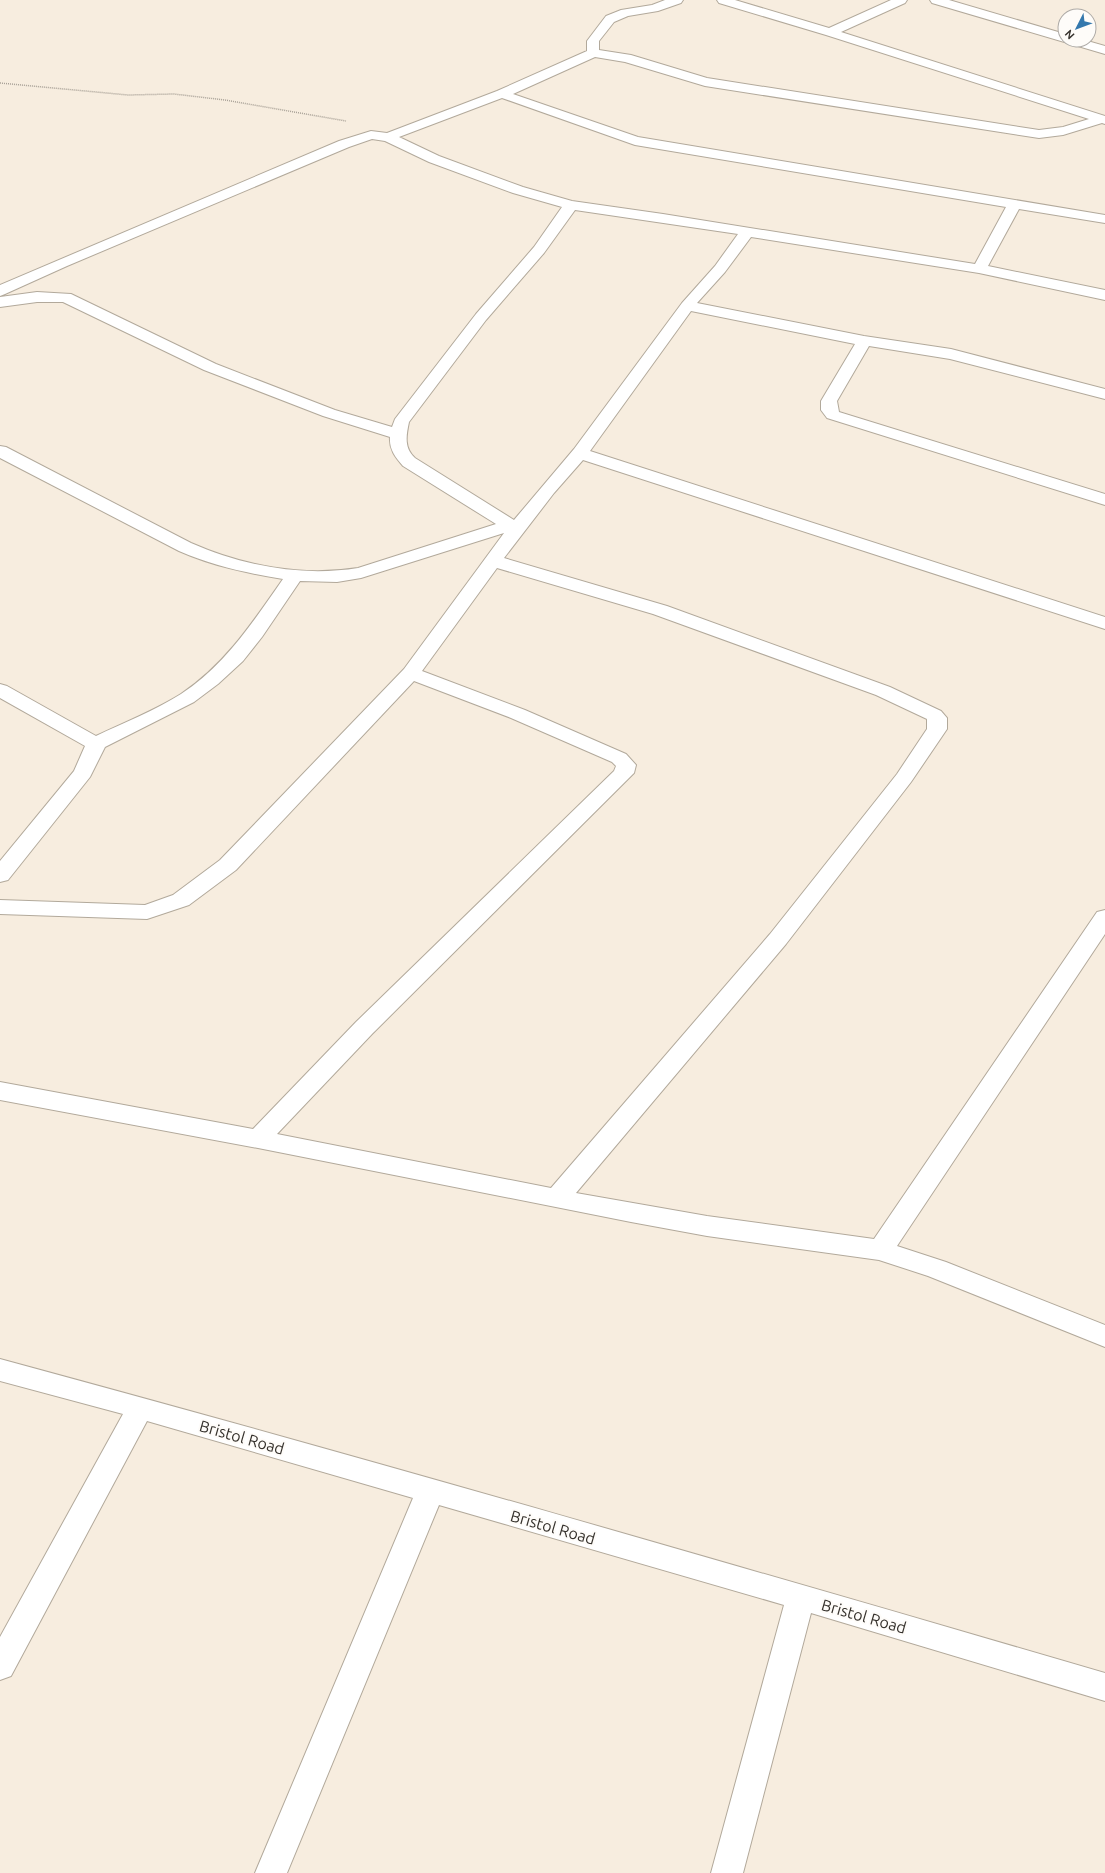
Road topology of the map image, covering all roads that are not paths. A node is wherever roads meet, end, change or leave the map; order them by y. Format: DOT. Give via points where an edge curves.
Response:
graph roads {
  1 [pos="677,0"];
  2 [pos="723,0"];
  3 [pos="901,0"];
  4 [pos="936,0"];
  5 [pos="830,32"];
  6 [pos="1057,36"];
  7 [pos="593,53"];
  8 [pos="502,94"];
  9 [pos="1103,119"];
  10 [pos="388,137"];
  11 [pos="1015,204"];
  12 [pos="571,205"];
  13 [pos="1105,219"];
  14 [pos="747,232"];
  15 [pos="979,269"];
  16 [pos="0,291"];
  17 [pos="1105,296"];
  18 [pos="0,302"];
  19 [pos="687,306"];
  20 [pos="864,341"];
  21 [pos="1105,394"];
  22 [pos="398,434"];
  23 [pos="0,451"];
  24 [pos="580,452"];
  25 [pos="1105,500"];
  26 [pos="513,527"];
  27 [pos="493,561"];
  28 [pos="295,575"];
  29 [pos="1105,623"];
  30 [pos="411,673"];
  31 [pos="0,690"];
  32 [pos="96,744"];
  33 [pos="0,875"];
  34 [pos="0,906"];
  35 [pos="1105,917"];
  36 [pos="0,1091"];
  37 [pos="258,1139"];
  38 [pos="557,1198"];
  39 [pos="880,1250"];
  40 [pos="1105,1336"];
  41 [pos="0,1370"];
  42 [pos="140,1408"];
  43 [pos="430,1492"];
  44 [pos="801,1598"];
  45 [pos="0,1666"];
  46 [pos="1105,1687"];
  47 [pos="271,1873"];
  48 [pos="727,1873"];
  1 -- 7 [label="street" via="610,19 593,41"];
  2 -- 5 [label="street"];
  3 -- 5 [label="street"];
  4 -- 6 [label="street"];
  5 -- 9 [label="street"];
  7 -- 8 [label="street"];
  7 -- 9 [label="street" via="627,58 705,82 1039,134 1066,132"];
  8 -- 10 [label="street"];
  8 -- 11 [label="street" via="635,141"];
  10 -- 12 [label="street" via="434,159 518,190"];
  10 -- 16 [label="street" via="371,135 353,140"];
  11 -- 13 [label="street"];
  11 -- 15 [label="street"];
  12 -- 14 [label="street"];
  12 -- 22 [label="street" via="539,250 481,317 410,410 401,422"];
  14 -- 15 [label="street"];
  14 -- 19 [label="street" via="720,269"];
  15 -- 17 [label="street"];
  18 -- 22 [label="street" via="37,297 66,297 224,373 329,413"];
  19 -- 20 [label="street"];
  19 -- 24 [label="street"];
  20 -- 21 [label="street" via="951,354"];
  20 -- 25 [label="street" via="829,401 829,410 833,415"];
  22 -- 26 [label="street" via="396,442 403,457 409,462"];
  23 -- 28 [label="street" via="210,558 247,568"];
  24 -- 26 [label="street"];
  24 -- 29 [label="street"];
  26 -- 27 [label="street"];
  26 -- 28 [label="street" via="337,578"];
  27 -- 30 [label="street"];
  27 -- 38 [label="street" via="660,610 824,668 934,715 937,721 937,729 904,778 778,939"];
  28 -- 32 [label="street" via="236,657 211,680 187,698"];
  30 -- 34 [label="street" via="228,865 181,900 147,912"];
  30 -- 37 [label="street" via="518,714 619,758 626,765 624,773 364,1028"];
  31 -- 32 [label="street"];
  32 -- 33 [label="street" via="83,773"];
  35 -- 39 [label="street"];
  36 -- 37 [label="street"];
  37 -- 38 [label="street"];
  38 -- 39 [label="street" via="706,1226"];
  39 -- 40 [label="street" via="937,1269"];
  41 -- 42 [label="street, Bristol Road"];
  42 -- 43 [label="street, Bristol Road"];
  42 -- 45 [label="street"];
  43 -- 44 [label="street, Bristol Road"];
  43 -- 47 [label="street"];
  44 -- 46 [label="street, Bristol Road"];
  44 -- 48 [label="street"];
}
